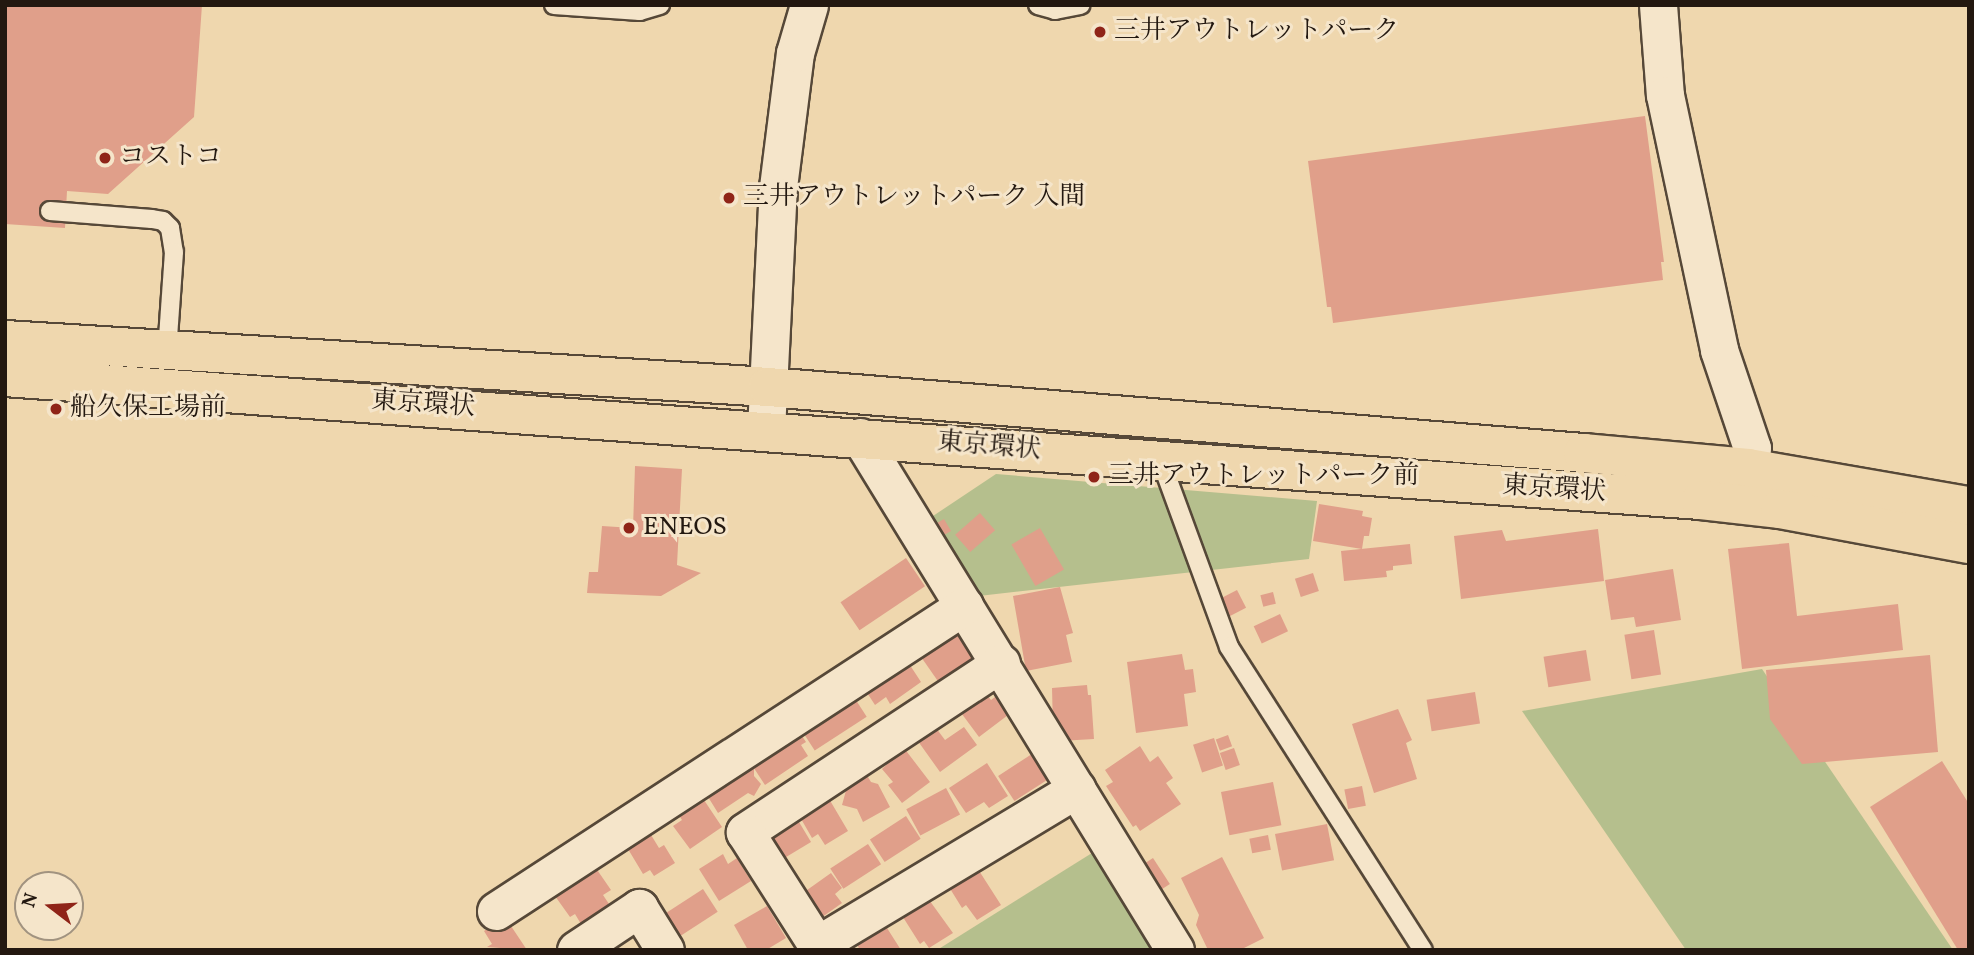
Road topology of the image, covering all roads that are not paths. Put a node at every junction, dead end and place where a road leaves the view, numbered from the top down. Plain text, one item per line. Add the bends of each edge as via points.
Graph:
1 (554, 5) edge
2 (660, 5) edge
3 (809, 5) edge
4 (1038, 5) edge
5 (1081, 5) edge
6 (1658, 5) edge
7 (50, 211) dead end
8 (5, 340) edge
9 (167, 351) junction
10 (5, 377) edge
11 (768, 387) junction
12 (766, 430) junction
13 (860, 437) junction
14 (1161, 461) junction
15 (1748, 468) junction
16 (1969, 506) edge
17 (1969, 544) edge
18 (964, 606) junction
19 (1000, 663) junction
20 (1077, 789) junction
21 (496, 911) dead end
22 (576, 950) edge
23 (665, 950) edge
24 (1175, 950) edge
25 (1423, 950) edge

1 - 2 lane via 640,11
3 - 11 street via 795,54 779,175
4 - 5 lane via 1055,10
6 - 15 street via 1665,95 1719,350 1752,448
7 - 9 lane via 152,219 170,228 174,252
8 - 9 highway, 東京環状
9 - 11 highway, 東京環状
10 - 12 highway, 東京環状
11 - 12 street
11 - 15 highway, 東京環状
12 - 13 highway, 東京環状
13 - 14 highway, 東京環状
13 - 18 street
14 - 17 highway, 東京環状 via 1701,500 1780,509
14 - 25 lane via 1229,647
15 - 16 highway, 東京環状
18 - 19 street
18 - 21 street
19 - 20 street
19 - 20 street via 745,832 817,945
20 - 24 street
22 - 23 street via 639,908

